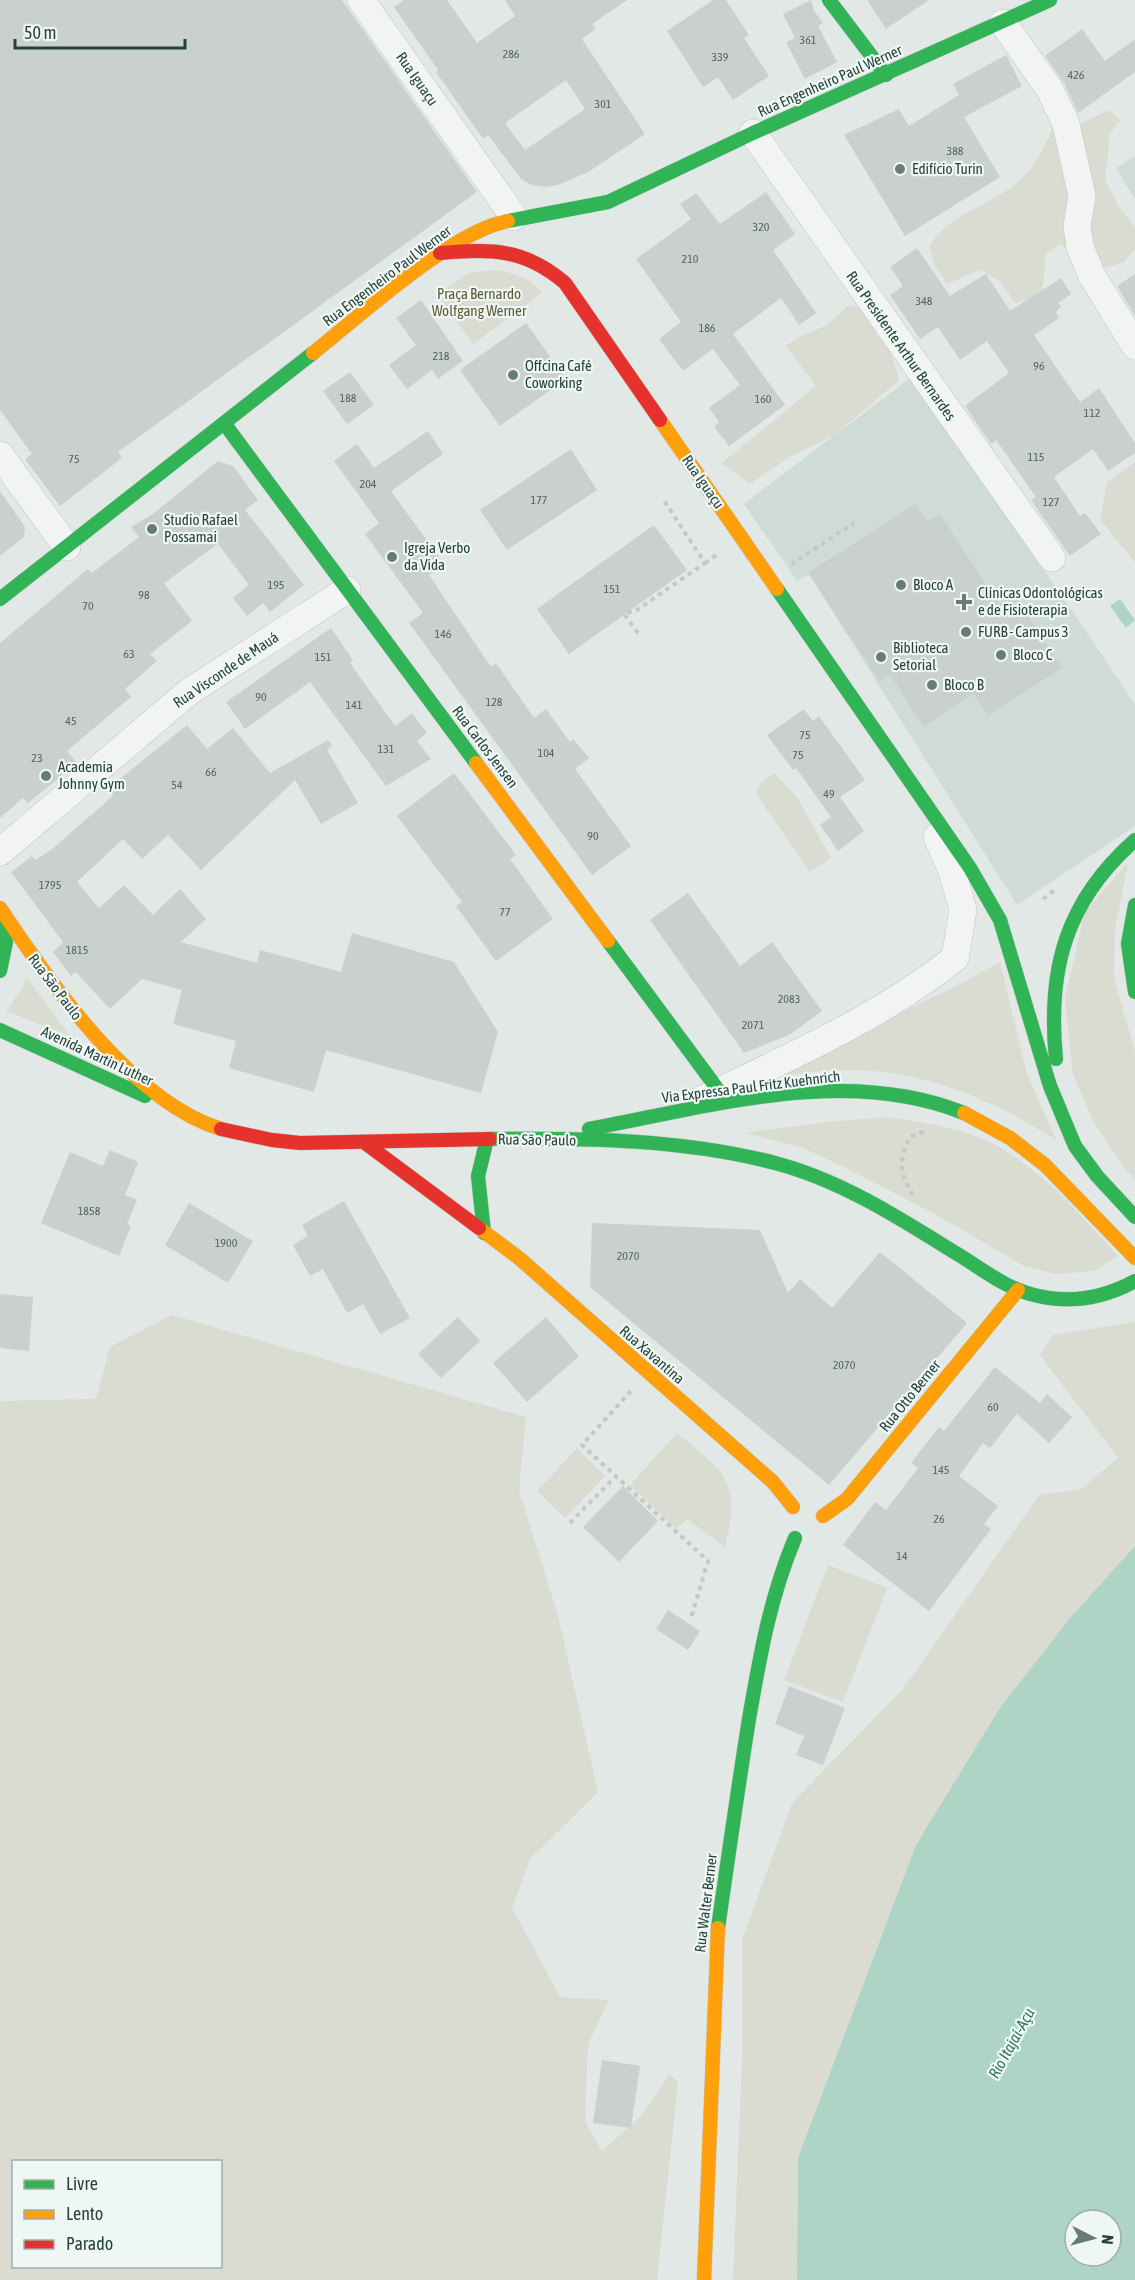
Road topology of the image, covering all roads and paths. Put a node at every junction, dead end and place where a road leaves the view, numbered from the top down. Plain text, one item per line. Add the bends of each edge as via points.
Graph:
1 (361, 0) edge
2 (829, 0) edge
3 (1050, 0) edge
4 (1003, 22) junction
5 (886, 75) junction
6 (753, 133) junction
7 (514, 218) junction
8 (440, 253) junction
9 (1135, 346) edge
10 (224, 423) junction
11 (0, 455) edge
12 (663, 499) dead end
13 (854, 523) dead end
14 (67, 547) junction
15 (1052, 558) dead end
16 (797, 570) dead end
17 (348, 590) junction
18 (0, 599) edge
19 (638, 633) dead end
20 (917, 791) junction
21 (1135, 840) edge
22 (0, 852) edge
23 (1135, 906) edge
24 (0, 910) edge
25 (0, 971) edge
26 (1135, 992) edge
27 (0, 1030) edge
28 (719, 1091) junction
29 (679, 1111) junction
30 (180, 1112) junction
31 (937, 1131) dead end
32 (530, 1138) junction
33 (487, 1139) junction
34 (365, 1143) junction
35 (1075, 1146) junction
36 (915, 1197) dead end
37 (1135, 1217) edge
38 (484, 1233) junction
39 (1135, 1258) edge
40 (1135, 1281) edge
41 (1018, 1290) junction
42 (647, 1373) junction
43 (616, 1476) junction
44 (797, 1512) junction
45 (823, 1516) junction
46 (570, 1523) dead end
47 (821, 1531) dead end
48 (795, 1538) junction
49 (810, 1540) dead end
50 (691, 1618) dead end
51 (704, 2280) edge

1 - 7 street, Rua Iguaçu
2 - 5 main road
3 - 4 main road, Rua Engenheiro Paul Werner
4 - 5 main road, Rua Engenheiro Paul Werner
4 - 9 street via 1050,90 1066,124 1082,196 1077,226 1080,247 1092,276
5 - 6 main road, Rua Engenheiro Paul Werner
6 - 7 main road, Rua Engenheiro Paul Werner via 608,202
6 - 15 street, Rua Presidente Arthur Bernardes
7 - 8 main road, Rua Engenheiro Paul Werner via 475,232
8 - 10 main road, Rua Engenheiro Paul Werner
8 - 20 main road, Rua Iguaçu via 513,252 540,262 565,283
10 - 14 main road, Rua Engenheiro Paul Werner
10 - 17 main road, Rua Carlos Jensen
11 - 14 street
12 - 19 path via 705,563 637,610 624,614
13 - 16 path via 793,563
14 - 18 main road, Rua Engenheiro Paul Werner
17 - 22 street, Rua Visconde de Mauá via 190,691
17 - 28 main road, Rua Carlos Jensen
20 - 28 street via 952,872 963,910 955,958 846,1030
20 - 35 main road via 1000,920 1050,1086
21 - 35 main road via 1112,857 1088,887 1071,919 1057,967 1053,996 1055,1053
23 - 26 main road via 1128,944
24 - 25 main road, Rua São Paulo via 7,936
24 - 30 main road, Rua São Paulo via 51,984 89,1030
27 - 30 main road, Avenida Martin Luther
28 - 29 street
29 - 32 main road, Via Expressa Paul Fritz Kuehnrich
29 - 39 main road, Via Expressa Paul Fritz Kuehnrich via 827,1090 911,1096 963,1111 1010,1138 1055,1173
30 - 34 main road, Rua São Paulo via 247,1137 294,1143
31 - 36 path via 927,1130 910,1137 901,1156 903,1179
32 - 33 main road, Rua São Paulo
32 - 41 main road, Rua São Paulo via 697,1147 783,1165 866,1202
33 - 34 main road, Rua São Paulo
33 - 38 main road via 478,1176
34 - 38 main road, Rua Xavantina
35 - 37 main road
38 - 42 main road, Rua Xavantina via 519,1258
40 - 41 main road, Rua São Paulo via 1095,1298
41 - 45 main road, Rua Otto Berner via 848,1499
42 - 43 path via 582,1445
42 - 44 main road, Rua Xavantina via 773,1482
43 - 46 path
43 - 50 path via 708,1561
44 - 45 main road
44 - 48 main road
45 - 47 main road
48 - 49 main road
48 - 51 main road, Rua Walter Berner via 765,1624 717,1936

